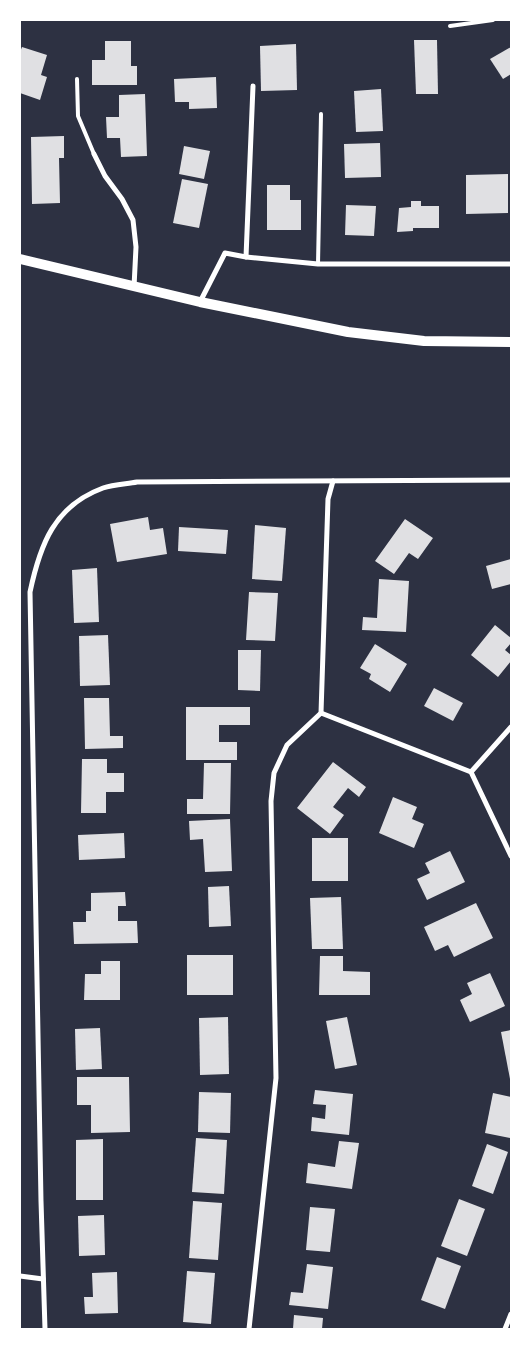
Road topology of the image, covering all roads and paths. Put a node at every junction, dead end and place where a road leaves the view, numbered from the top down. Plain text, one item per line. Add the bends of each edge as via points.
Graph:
1 (493, 20) edge
2 (450, 26) dead end
3 (77, 79) dead end
4 (253, 86) dead end
5 (321, 114) dead end
6 (94, 154) joint
7 (246, 257) junction
8 (20, 259) edge
9 (318, 264) junction
10 (511, 264) edge
11 (134, 287) junction
12 (200, 302) junction
13 (511, 342) edge
14 (511, 480) edge
15 (333, 482) junction
16 (321, 712) junction
17 (511, 727) edge
18 (471, 772) junction
19 (511, 856) edge
20 (20, 1276) edge
21 (43, 1279) junction
22 (511, 1314) edge
23 (45, 1329) edge
24 (249, 1329) edge
25 (506, 1329) edge

1 - 2 lane
3 - 6 lane via 78,116
4 - 7 street
5 - 9 lane
6 - 11 street via 133,220 136,246
7 - 9 street
7 - 12 street via 225,253
8 - 11 main road
9 - 10 street
11 - 12 main road
12 - 13 main road via 348,332 424,341
14 - 15 street
15 - 16 street via 328,499
15 - 21 street via 138,482 104,488 80,499 61,517 48,533 37,560 30,592
16 - 18 street
16 - 24 street via 288,744 274,773 271,801 276,1078
17 - 18 street
18 - 19 street
20 - 21 street
21 - 23 street
22 - 25 street

